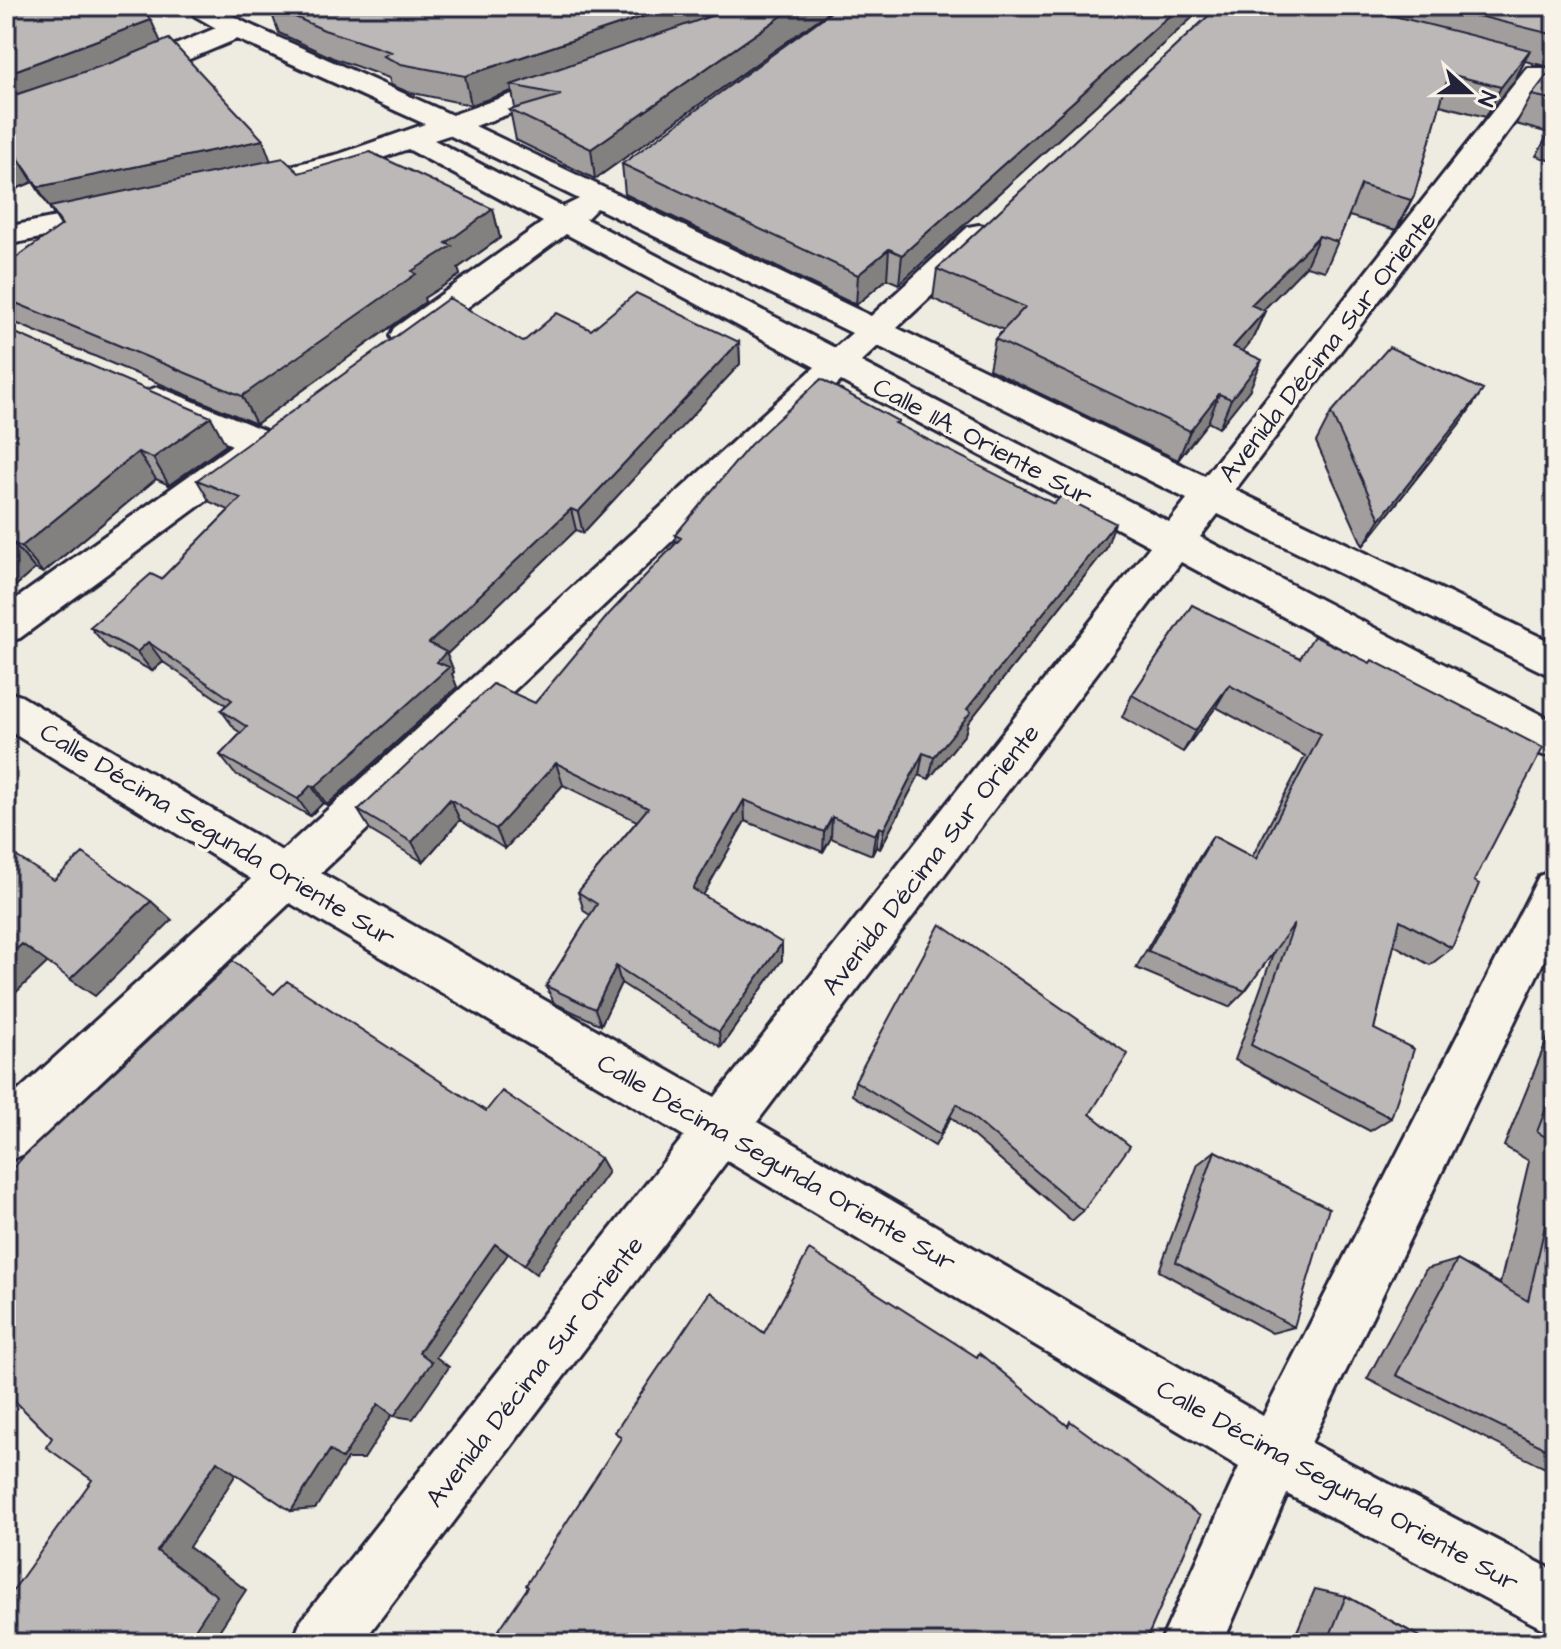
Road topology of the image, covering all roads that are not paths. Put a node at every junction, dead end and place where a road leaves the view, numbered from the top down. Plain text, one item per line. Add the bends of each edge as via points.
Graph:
1 (203, 6) edge
2 (237, 29) junction
3 (601, 73) edge
4 (1533, 74) edge
5 (101, 85) edge
6 (451, 125) junction
7 (412, 140) junction
8 (609, 188) junction
9 (218, 192) edge
10 (143, 208) edge
11 (1002, 212) edge
12 (564, 221) junction
13 (6, 236) edge
14 (874, 331) junction
15 (373, 359) edge
16 (838, 365) junction
17 (133, 388) edge
18 (1212, 495) junction
19 (1175, 542) junction
20 (6, 627) edge
21 (1555, 662) edge
22 (6, 708) edge
23 (1555, 742) edge
24 (286, 877) junction
25 (1555, 890) edge
26 (721, 1129) junction
27 (6, 1136) edge
28 (1274, 1455) junction
29 (1555, 1604) edge
30 (323, 1643) edge
31 (1191, 1643) edge

1 - 2 street, Calle 11A. Oriente Sur
2 - 5 street
2 - 6 street, Calle 11A. Oriente Sur
3 - 6 street
4 - 18 street, Avenida Décima Sur Oriente
6 - 7 street
6 - 8 street, Calle 11A. Oriente Sur
7 - 9 street
7 - 12 street, Calle 11A. Oriente Sur
8 - 12 street
8 - 14 street, Calle 11A. Oriente Sur
10 - 13 street
11 - 14 street
12 - 15 street
12 - 16 street, Calle 11A. Oriente Sur
14 - 16 street
14 - 18 street, Calle 11A. Oriente Sur
16 - 19 street, Calle 11A. Oriente Sur
16 - 24 street
17 - 20 street via 272,433
18 - 19 street, Avenida Décima Sur Oriente
18 - 21 street, Calle 11A. Oriente Sur
19 - 23 street, Calle 11A. Oriente Sur
19 - 26 street, Avenida Décima Sur Oriente
22 - 24 street, Calle Décima Segunda Oriente Sur
24 - 26 street, Calle Décima Segunda Oriente Sur
24 - 27 street
25 - 28 street
26 - 28 street, Calle Décima Segunda Oriente Sur
26 - 30 street, Avenida Décima Sur Oriente
28 - 29 street, Calle Décima Segunda Oriente Sur
28 - 31 street

